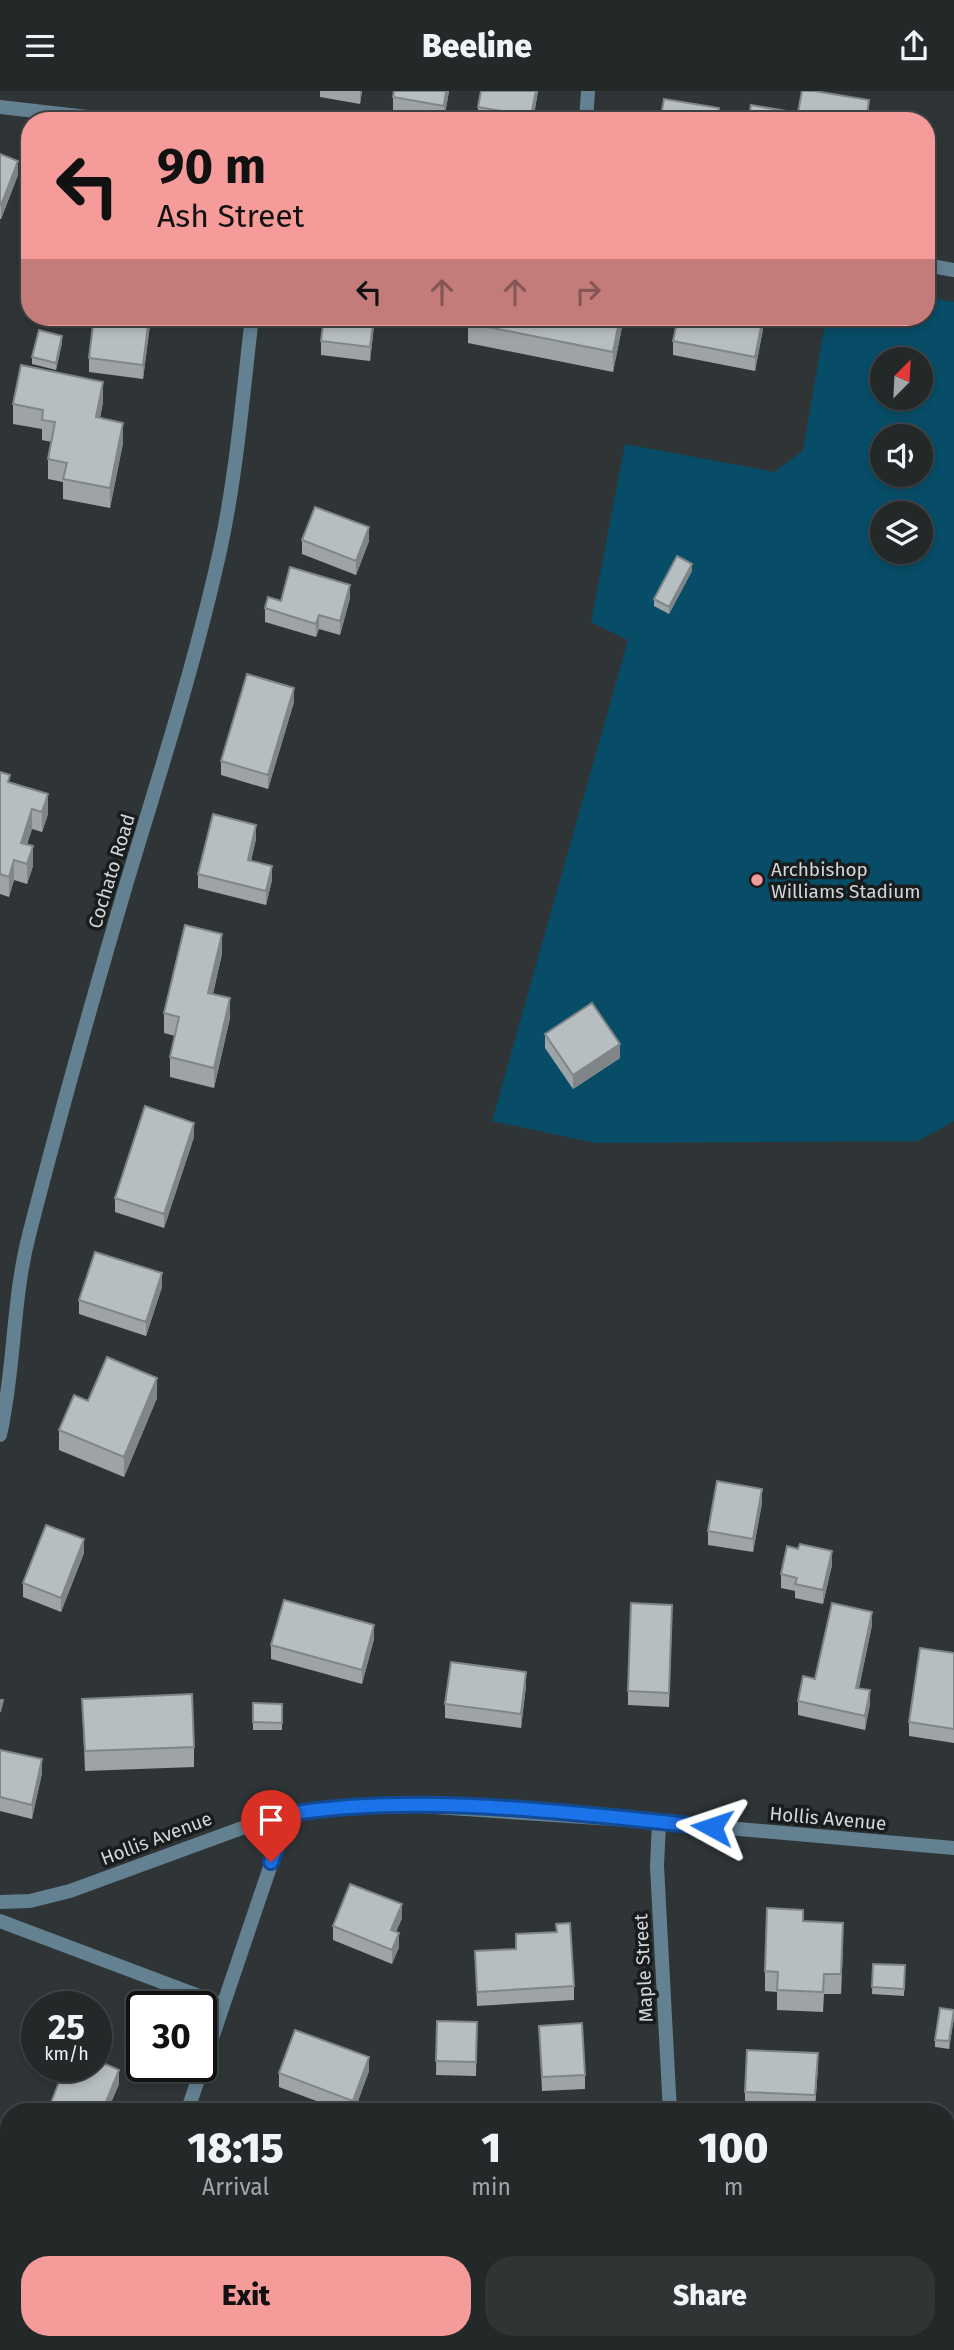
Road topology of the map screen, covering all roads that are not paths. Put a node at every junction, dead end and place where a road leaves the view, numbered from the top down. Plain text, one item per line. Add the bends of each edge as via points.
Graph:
1 (588, 91) edge
2 (0, 107) edge
3 (44, 112) edge
4 (587, 112) edge
5 (935, 267) edge
6 (954, 271) edge
7 (251, 326) edge
8 (7, 1350) edge
9 (0, 1435) edge
10 (288, 1814) junction
11 (659, 1822) junction
12 (954, 1849) edge
13 (0, 1902) edge
14 (0, 1921) edge
15 (223, 2005) junction
16 (190, 2103) edge
17 (670, 2103) edge

1 - 4 street
2 - 3 street
5 - 6 street
7 - 8 street, Cochato Road via 234,471 208,603 29,1237
8 - 9 street, Cochato Road
10 - 11 street, Hollis Avenue via 420,1804
10 - 13 street, Hollis Avenue via 70,1891 30,1901
10 - 15 street
11 - 12 street, Hollis Avenue
11 - 17 street, Maple Street via 657,1866
14 - 15 street
15 - 16 street

